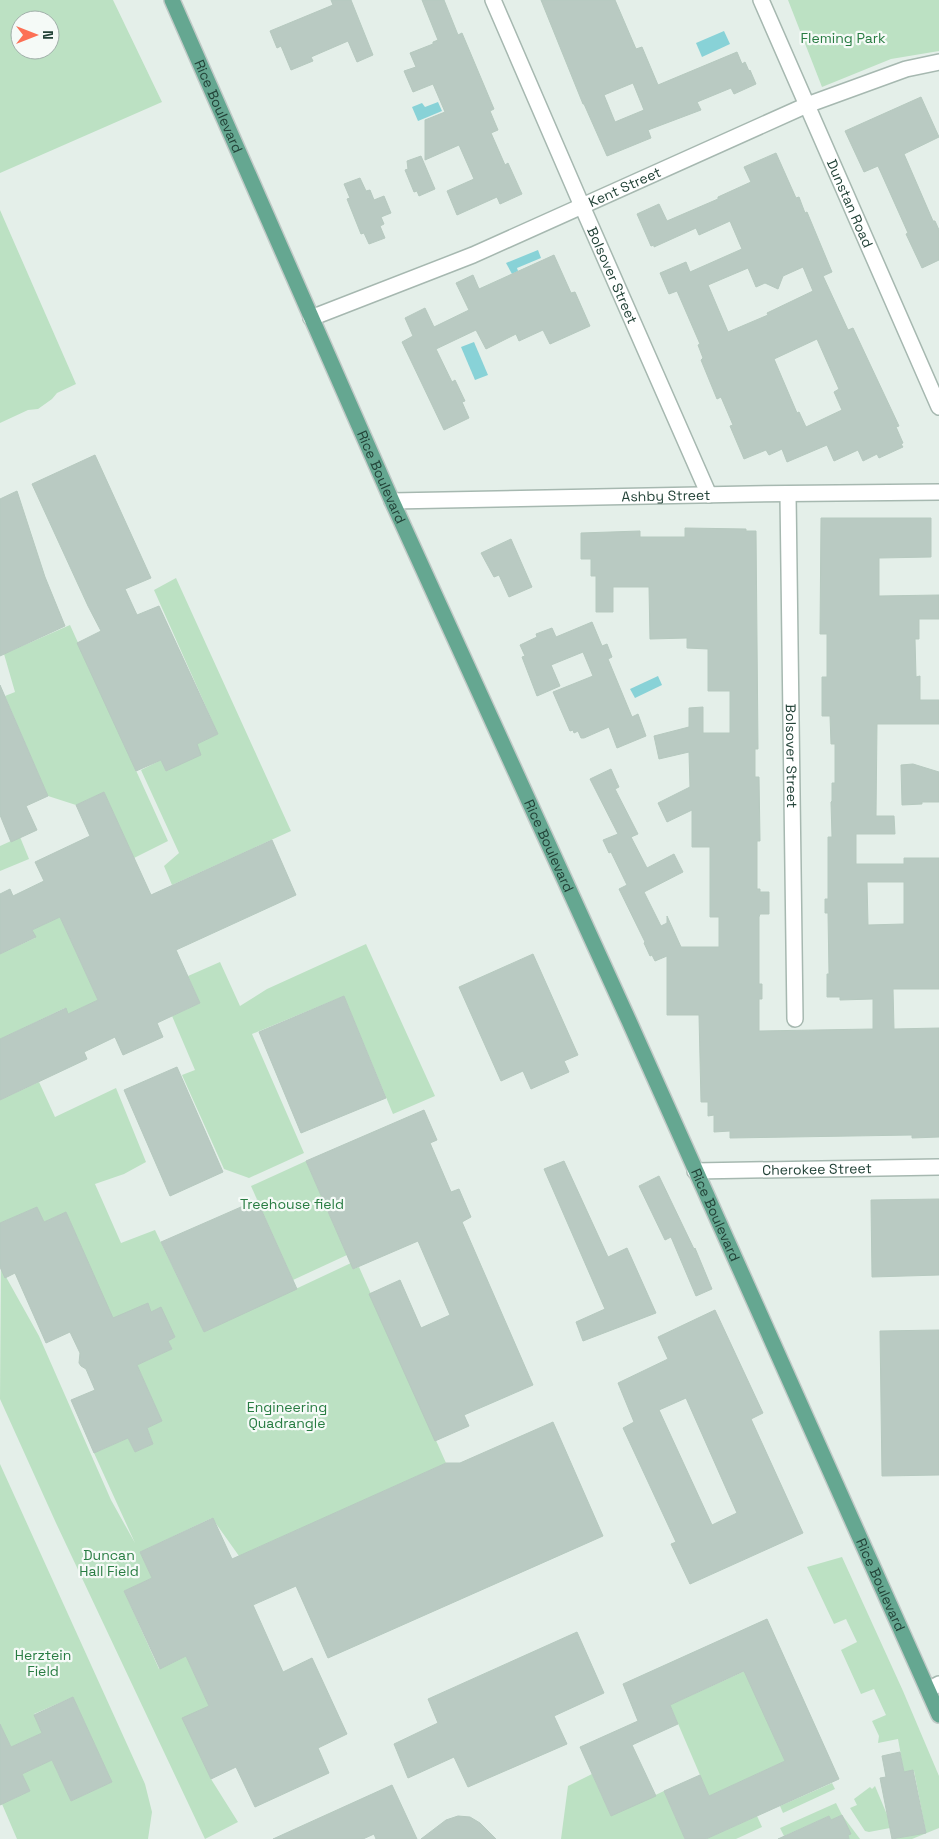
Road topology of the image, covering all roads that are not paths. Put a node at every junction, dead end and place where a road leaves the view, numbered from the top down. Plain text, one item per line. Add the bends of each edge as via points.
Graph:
1 (172, 0) edge
2 (494, 0) edge
3 (761, 0) edge
4 (939, 62) edge
5 (807, 105) junction
6 (582, 206) junction
7 (311, 318) junction
8 (939, 407) edge
9 (939, 492) edge
10 (710, 494) junction
11 (788, 494) junction
12 (392, 501) junction
13 (795, 1019) dead end
14 (939, 1167) edge
15 (695, 1171) junction
16 (934, 1687) edge
17 (939, 1715) edge

1 - 7 main road, Rice Boulevard
2 - 6 street, Bolsover Street
3 - 5 street, Dunstan Road
4 - 5 street, Kent Street via 906,69
5 - 6 street, Kent Street
5 - 8 street, Dunstan Road
6 - 7 street, Kent Street via 473,254
6 - 10 street, Bolsover Street
7 - 12 main road, Rice Boulevard
9 - 11 street, Ashby Street
10 - 11 street, Ashby Street
10 - 12 street, Ashby Street
11 - 13 street, Bolsover Street
12 - 15 main road, Rice Boulevard
14 - 15 street, Cherokee Street
15 - 16 main road, Rice Boulevard
16 - 17 main road, Rice Boulevard

